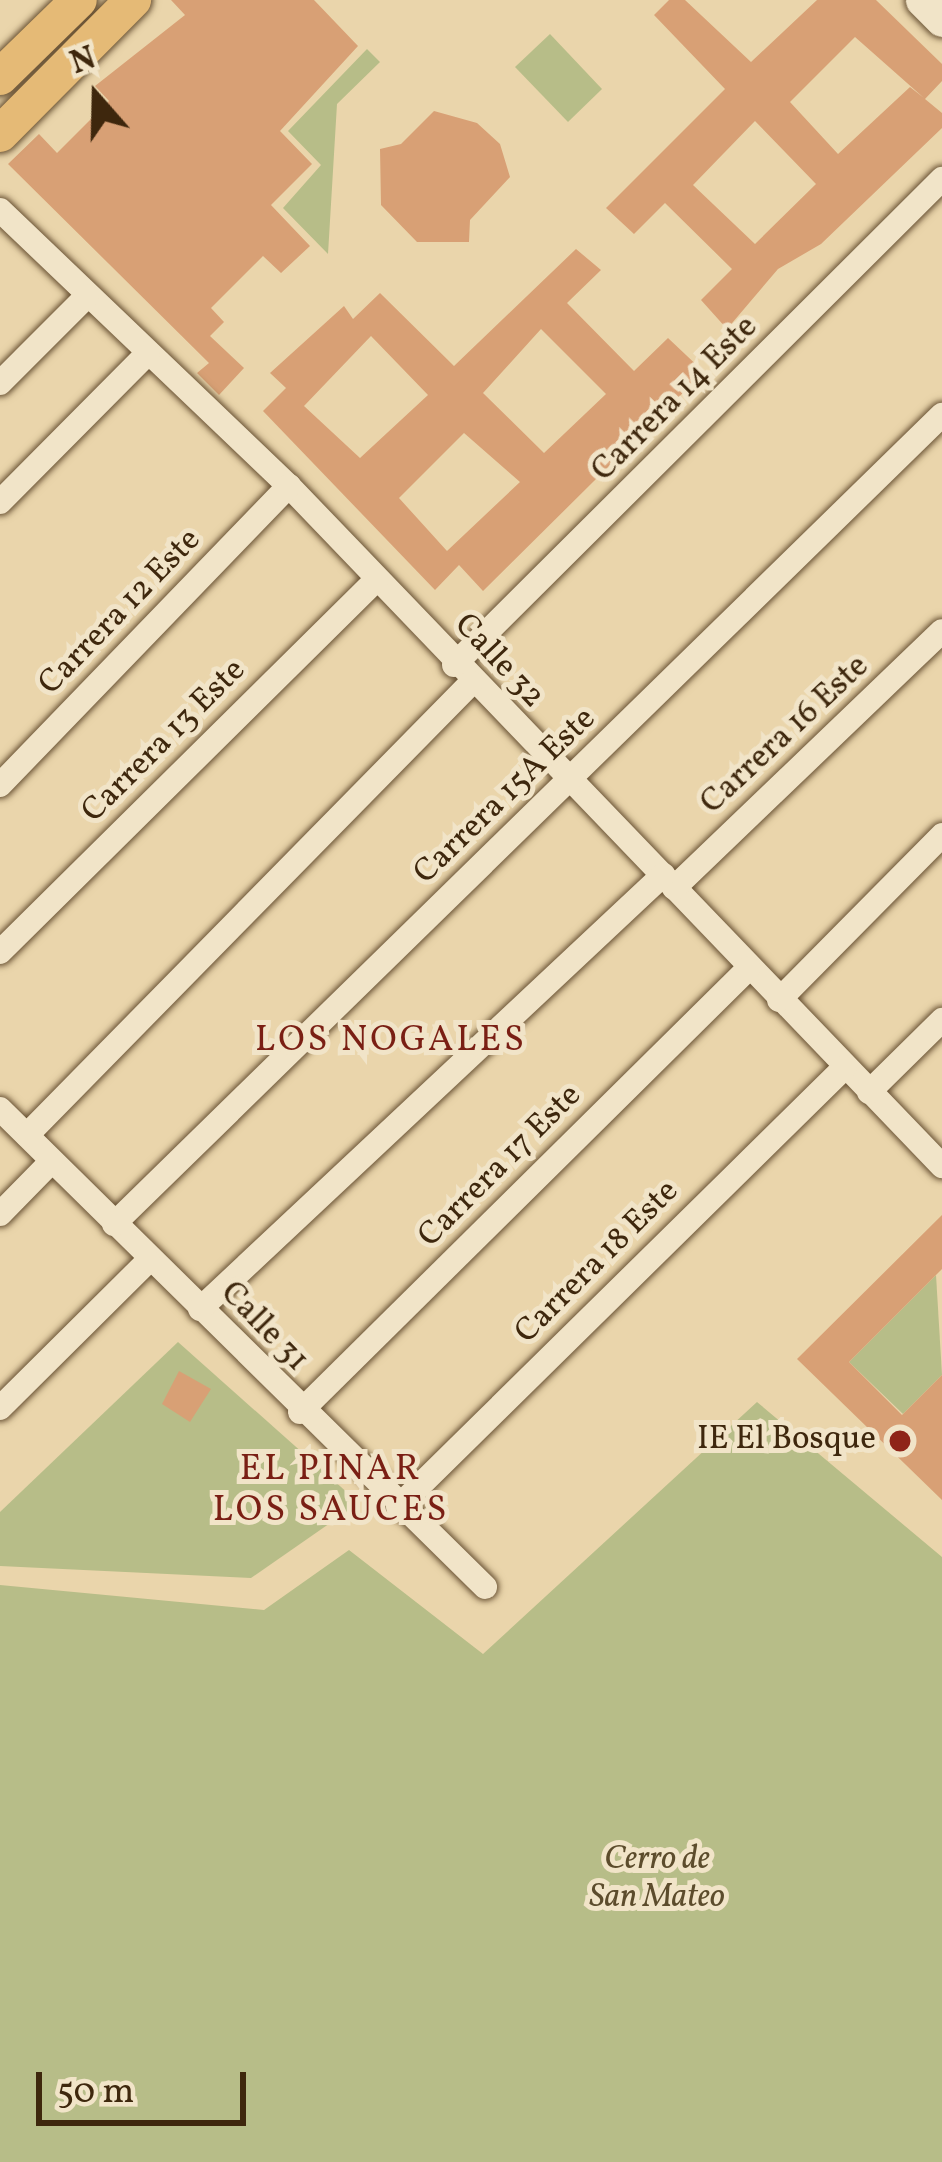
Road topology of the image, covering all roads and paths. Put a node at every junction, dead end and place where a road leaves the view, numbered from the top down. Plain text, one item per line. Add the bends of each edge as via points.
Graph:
1 (79, 0) edge
2 (133, 0) edge
3 (922, 0) edge
4 (942, 20) edge
5 (0, 77) edge
6 (0, 134) edge
7 (942, 179) edge
8 (0, 210) edge
9 (87, 296) junction
10 (148, 353) junction
11 (0, 383) edge
12 (942, 415) edge
13 (290, 486) junction
14 (0, 502) edge
15 (377, 579) junction
16 (942, 631) edge
17 (462, 674) junction
18 (568, 784) junction
19 (0, 785) edge
20 (942, 835) edge
21 (668, 881) junction
22 (0, 952) edge
23 (749, 968) junction
24 (779, 1000) junction
25 (942, 1020) edge
26 (844, 1067) junction
27 (869, 1092) junction
28 (0, 1109) edge
29 (27, 1135) junction
30 (51, 1162) junction
31 (942, 1166) edge
32 (0, 1214) edge
33 (114, 1224) junction
34 (148, 1261) junction
35 (200, 1310) junction
36 (0, 1408) edge
37 (300, 1412) junction
38 (398, 1507) junction
39 (485, 1587) dead end

1 - 5 main road
2 - 6 main road
3 - 4 street
7 - 17 street, Carrera 14 Este
8 - 9 street, Calle 32
9 - 10 street, Calle 32
9 - 11 street
10 - 13 street, Calle 32
10 - 14 street
12 - 18 street, Carrera 15A Este
13 - 15 street, Calle 32
13 - 19 street, Carrera 12 Este
15 - 17 street, Calle 32
15 - 22 street, Carrera 13 Este
16 - 21 street, Carrera 16 Este
17 - 18 street, Calle 32
17 - 29 street, Carrera 14 Este
18 - 21 street, Calle 32
18 - 33 street, Carrera 15A Este
20 - 24 street
21 - 23 street, Calle 32
21 - 35 street, Carrera 16 Este
23 - 24 street, Calle 32
23 - 37 street, Carrera 17 Este
24 - 26 street, Calle 32
25 - 27 street
26 - 27 street, Calle 32
26 - 38 street, Carrera 18 Este
27 - 31 street, Calle 32
28 - 29 street, Calle 31
29 - 30 street, Calle 31
30 - 32 street
30 - 33 street, Calle 31
33 - 34 street, Calle 31
34 - 35 street, Calle 31
34 - 36 street
35 - 37 street, Calle 31
37 - 38 street, Calle 31
38 - 39 street, Calle 31

